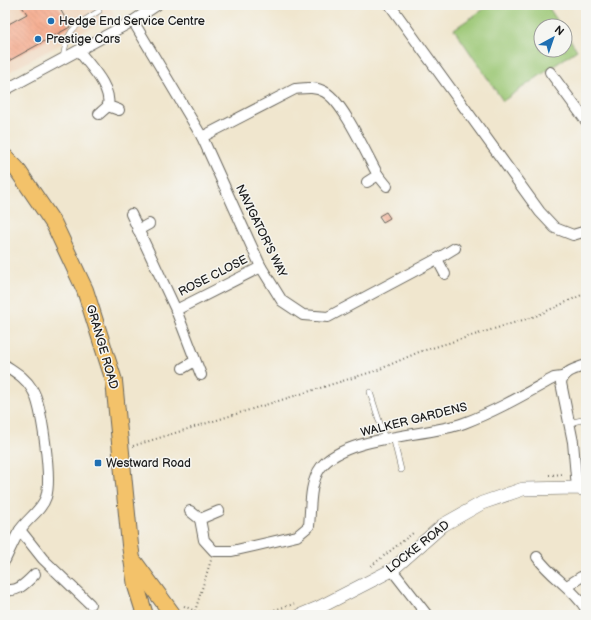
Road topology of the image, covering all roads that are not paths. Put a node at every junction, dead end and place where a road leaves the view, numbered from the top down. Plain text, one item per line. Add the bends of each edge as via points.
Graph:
1 (157, 5) edge
2 (390, 5) edge
3 (99, 12) dead end
4 (133, 21) junction
5 (79, 51) junction
6 (63, 59) junction
7 (550, 72) dead end
8 (6, 90) edge
9 (108, 106) junction
10 (119, 110) dead end
11 (100, 114) dead end
12 (586, 121) edge
13 (202, 137) junction
14 (5, 157) edge
15 (378, 176) junction
16 (367, 182) dead end
17 (386, 186) dead end
18 (131, 214) dead end
19 (149, 224) dead end
20 (138, 230) junction
21 (586, 231) edge
22 (455, 248) dead end
23 (437, 260) junction
24 (261, 267) junction
25 (445, 274) dead end
26 (176, 310) junction
27 (195, 361) junction
28 (5, 365) edge
29 (586, 365) edge
30 (183, 368) dead end
31 (201, 375) dead end
32 (562, 377) junction
33 (370, 392) dead end
34 (586, 419) edge
35 (569, 423) junction
36 (389, 438) junction
37 (401, 470) dead end
38 (582, 489) edge
39 (219, 510) dead end
40 (190, 511) dead end
41 (200, 519) junction
42 (20, 530) junction
43 (537, 557) dead end
44 (5, 560) edge
45 (133, 560) junction
46 (392, 570) junction
47 (35, 574) dead end
48 (583, 575) edge
49 (567, 586) junction
50 (5, 589) edge
51 (90, 604) dead end
52 (586, 609) edge
53 (145, 615) edge
54 (173, 615) edge
55 (301, 615) edge
56 (427, 615) edge

1 - 4 street
2 - 21 street via 540,212 555,228 573,235
3 - 6 lane via 71,30
4 - 5 street
4 - 13 street, NAVIGATOR'S WAY
5 - 6 street
5 - 9 street via 102,83 109,100
6 - 8 street
7 - 12 street
9 - 10 street
9 - 11 street
13 - 15 street via 295,89 311,87 324,92 337,102
13 - 24 street, NAVIGATOR'S WAY
14 - 45 main road, GRANGE ROAD via 16,168 54,224 85,290 114,381
15 - 16 street
15 - 17 street
18 - 20 street, ROSE CLOSE
19 - 20 street
20 - 26 street, ROSE CLOSE
22 - 23 street, NAVIGATOR'S WAY
23 - 24 street, NAVIGATOR'S WAY via 328,317 303,315 282,301
23 - 25 street
24 - 26 street, ROSE CLOSE
26 - 27 street, ROSE CLOSE
27 - 30 street
27 - 31 street, ROSE CLOSE
28 - 42 street via 25,378 33,390 46,454 46,498
29 - 32 street, WALKER GARDENS via 567,372
32 - 35 street
32 - 36 street, WALKER GARDENS via 554,378 502,406 463,423
33 - 36 lane
34 - 35 lane
35 - 38 street
36 - 37 lane
36 - 41 street, WALKER GARDENS via 339,453 321,467 313,483 309,526 297,536 232,551 214,551 204,540
38 - 46 street, LOCKE ROAD via 523,489 482,503 443,525
39 - 41 street
40 - 41 street
42 - 44 street
42 - 51 street via 43,559
43 - 49 street via 546,570
45 - 53 main road, GRANGE ROAD via 136,586
45 - 54 main road, GRANGE ROAD
46 - 55 street, LOCKE ROAD
46 - 56 street
47 - 50 street via 22,587
48 - 49 street
49 - 52 street

